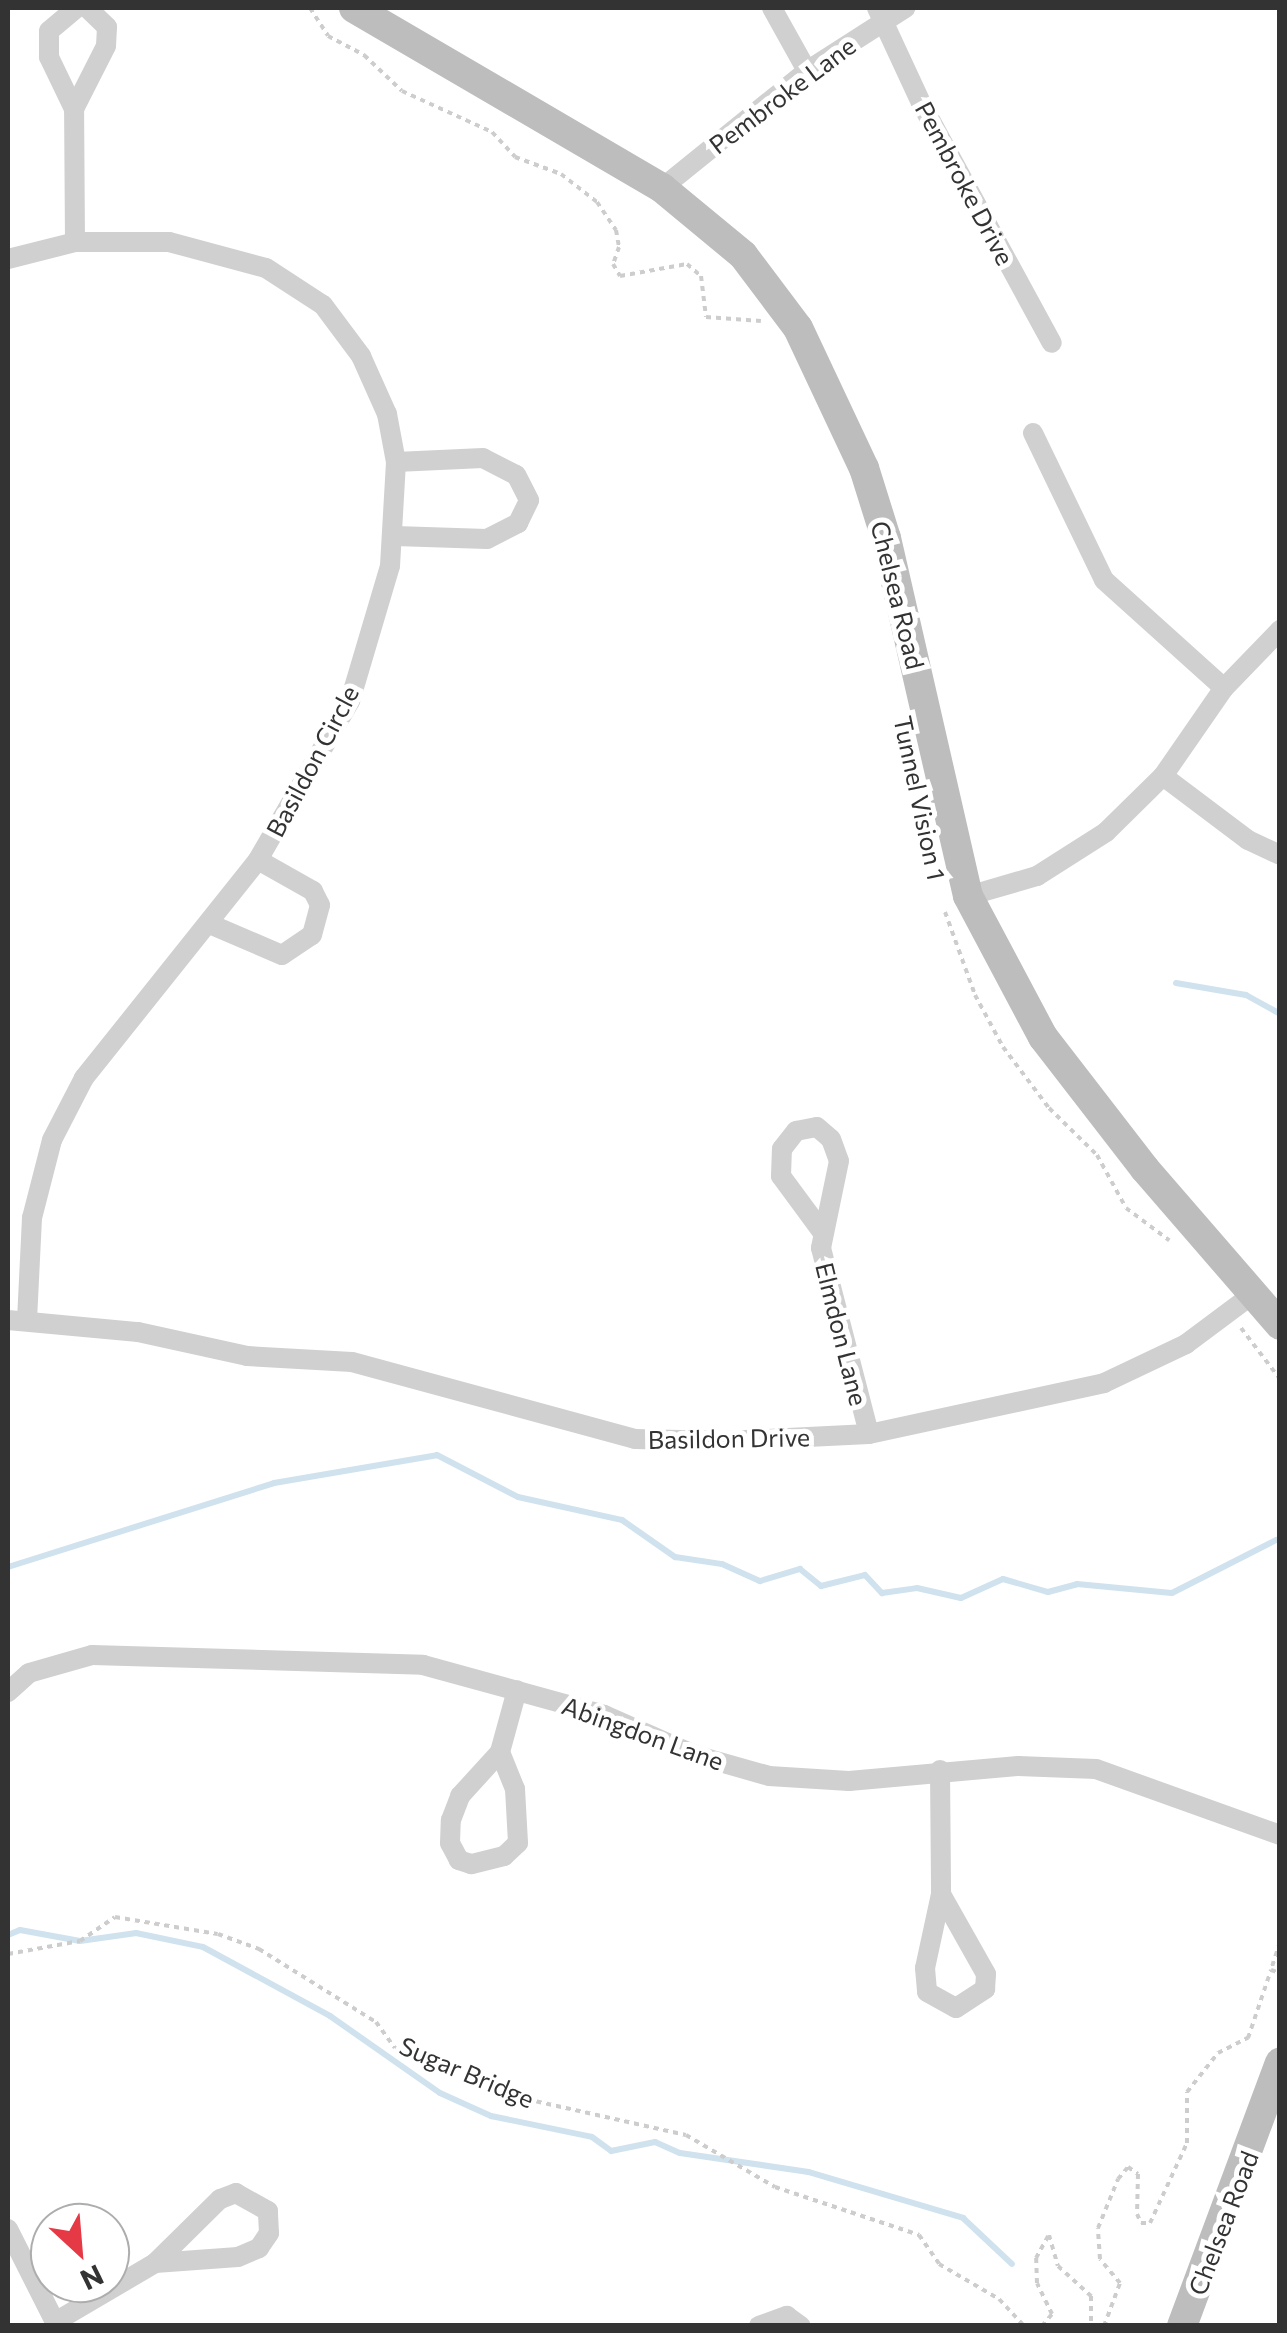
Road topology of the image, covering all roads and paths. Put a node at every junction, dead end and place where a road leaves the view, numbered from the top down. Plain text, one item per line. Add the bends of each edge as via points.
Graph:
1 (76, 8) edge
2 (87, 8) edge
3 (310, 8) edge
4 (354, 8) edge
5 (772, 8) edge
6 (906, 8) edge
7 (880, 14) edge
8 (807, 71) junction
9 (74, 109) junction
10 (662, 188) junction
11 (75, 242) junction
12 (8, 260) edge
13 (778, 332) dead end
14 (1052, 342) dead end
15 (1033, 433) dead end
16 (396, 462) junction
17 (395, 536) junction
18 (1280, 630) edge
19 (1224, 688) junction
20 (1163, 776) junction
21 (921, 804) dead end
22 (928, 842) dead end
23 (1280, 855) edge
24 (258, 860) junction
25 (955, 896) junction
26 (212, 924) junction
27 (823, 1233) junction
28 (1175, 1244) dead end
29 (1252, 1294) junction
30 (17, 1320) edge
31 (1280, 1324) edge
32 (1240, 1326) dead end
33 (1280, 1379) edge
34 (869, 1434) junction
35 (517, 1690) junction
36 (8, 1692) edge
37 (500, 1752) junction
38 (940, 1770) junction
39 (1280, 1835) edge
40 (941, 1894) junction
41 (1280, 1942) edge
42 (8, 1954) edge
43 (1272, 1970) junction
44 (1280, 1973) edge
45 (1280, 2063) edge
46 (8, 2231) edge
47 (155, 2263) junction
48 (56, 2324) edge
49 (758, 2326) edge
50 (801, 2326) edge
51 (1024, 2326) edge
52 (1042, 2326) edge
53 (1091, 2326) edge
54 (1104, 2326) edge
55 (1182, 2326) edge

1 - 9 street via 49,31 49,57
2 - 9 street via 107,27 106,46
3 - 13 path via 328,36 364,55 402,91 492,132 515,158 561,174 597,202 616,230 620,247 613,264 620,276 687,264 701,276 706,317 761,322
4 - 10 street, Chelsea Road
5 - 8 street
6 - 7 street, Pembroke Lane
7 - 8 street, Pembroke Lane
7 - 14 street, Pembroke Drive via 920,103
8 - 10 street, Pembroke Lane
9 - 11 street
10 - 25 street, Chelsea Road via 743,255 798,328 864,468 899,587
11 - 12 street, Basildon Circle
11 - 16 street, Basildon Circle via 202,248 266,268 296,286 322,305 361,356 387,414
15 - 19 street via 1104,580
16 - 17 street, Basildon Circle
16 - 17 street via 482,458 516,475 529,500 518,523 487,539
17 - 24 street, Basildon Circle via 350,701
18 - 19 street
19 - 20 street
20 - 23 street via 1248,840
20 - 25 street via 1106,832 1037,876
21 - 22 path, Tunnel Vision 1
24 - 26 street, Basildon Circle
24 - 26 street via 314,891 320,904 312,935 282,955
25 - 28 path, Tunnel Vision 1 via 975,995 1003,1047 1048,1108 1096,1155 1126,1208
25 - 29 street, Chelsea Road via 1043,1037
26 - 30 street, Basildon Circle via 84,1078 52,1140
27 - 27 street, Elmdon Lane via 839,1161 817,1126 796,1131 782,1149 781,1176
27 - 34 street, Elmdon Lane via 844,1359
29 - 31 street, Chelsea Road
29 - 34 street, Basildon Drive via 1186,1344 1104,1383
30 - 34 street, Basildon Drive via 138,1332 248,1356 352,1362 635,1440
32 - 33 path
35 - 36 street, Abingdon Lane via 423,1666 190,1654 64,1660 29,1673
35 - 37 street
35 - 38 street, Abingdon Lane via 768,1776 849,1781
37 - 37 street via 460,1796 451,1820 450,1843 459,1860 471,1864 504,1856 518,1843 515,1789
38 - 39 street, Abingdon Lane via 1096,1769
38 - 40 street
40 - 40 street via 925,1945 927,1992 956,2008 986,1989 986,1974
41 - 43 path
42 - 51 path, Sugar Bridge via 80,1941 115,1917 218,1934 259,1948 376,2022 395,2048 442,2060 517,2097 686,2135 775,2187 919,2235 939,2264 999,2299
43 - 44 path
43 - 54 path via 1248,2038 1218,2053 1187,2092 1187,2143 1150,2223 1137,2214 1138,2174 1128,2167 1118,2179 1098,2228 1100,2258 1120,2283
45 - 55 street, Chelsea Road
46 - 48 street
47 - 47 street via 238,2258 259,2248 269,2233 268,2211 236,2193 220,2199
47 - 48 street
49 - 50 street via 787,2316
52 - 53 path via 1052,2314 1035,2275 1036,2258 1050,2235 1058,2266 1091,2296

